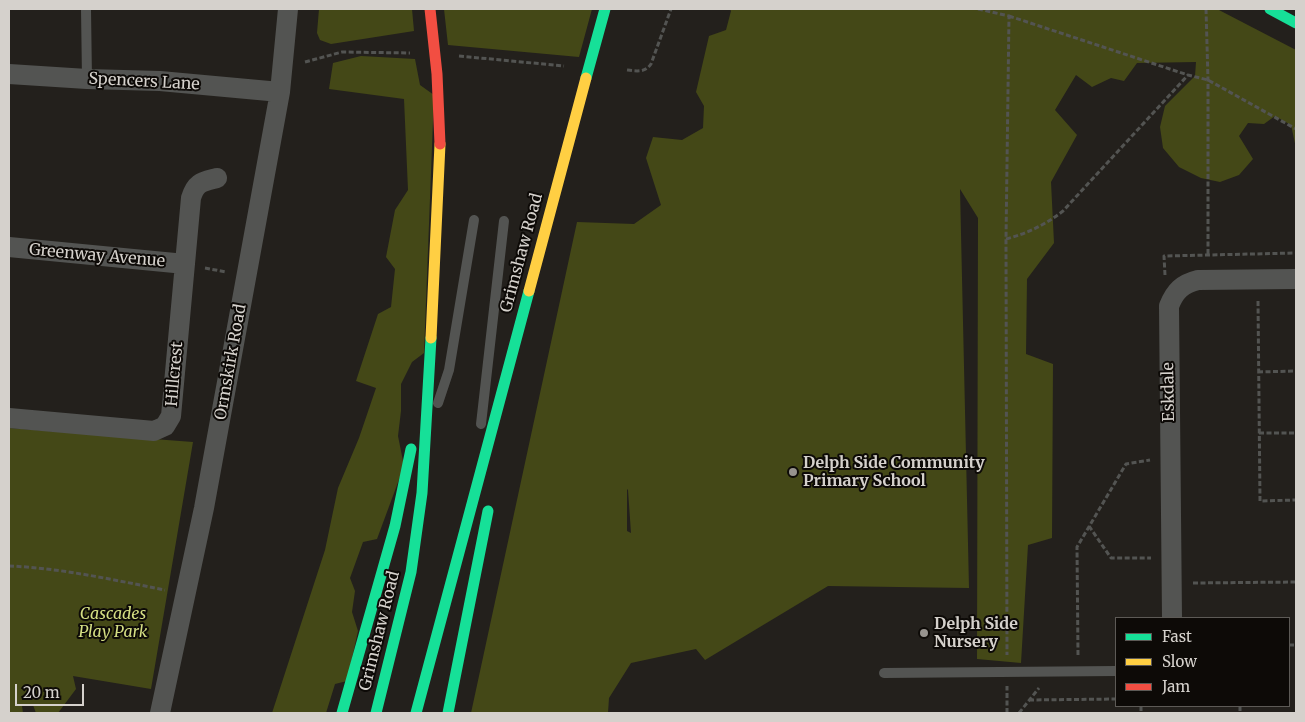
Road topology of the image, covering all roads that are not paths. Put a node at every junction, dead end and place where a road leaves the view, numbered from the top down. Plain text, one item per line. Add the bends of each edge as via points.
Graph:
1 (86, 9) edge
2 (288, 9) edge
3 (430, 9) edge
4 (604, 9) edge
5 (1270, 9) edge
6 (1296, 23) edge
7 (9, 74) edge
8 (87, 79) junction
9 (280, 92) junction
10 (217, 178) dead end
11 (474, 220) dead end
12 (504, 221) dead end
13 (544, 235) junction
14 (9, 247) edge
15 (184, 264) junction
16 (1296, 279) edge
17 (430, 356) junction
18 (9, 418) edge
19 (506, 420) dead end
20 (426, 437) junction
21 (491, 498) dead end
22 (472, 506) junction
23 (1172, 617) edge
24 (1115, 671) edge
25 (884, 674) dead end
26 (160, 713) edge
27 (342, 713) edge
28 (376, 713) edge
29 (416, 713) edge
30 (448, 713) edge

1 - 8 lane
2 - 9 street, Ormskirk Road
3 - 17 main road, Grimshaw Road via 440,153
4 - 13 main road, Grimshaw Road
5 - 6 main road
7 - 8 street, Spencers Lane
8 - 9 street, Spencers Lane
9 - 26 street, Ormskirk Road via 204,508
10 - 15 street, Hillcrest via 199,183 194,190
11 - 20 lane, Grimshaw Road via 449,370
12 - 22 lane, Grimshaw Road
13 - 19 main road
13 - 22 main road, Grimshaw Road
14 - 15 street, Greenway Avenue
15 - 18 street, Hillcrest via 171,416 165,426 154,431
16 - 23 street, Eskdale via 1198,280 1178,289 1169,306
17 - 20 main road, Grimshaw Road
17 - 27 main road via 395,526
20 - 28 main road, Grimshaw Road via 411,572
21 - 30 main road
22 - 29 main road, Grimshaw Road
24 - 25 lane

